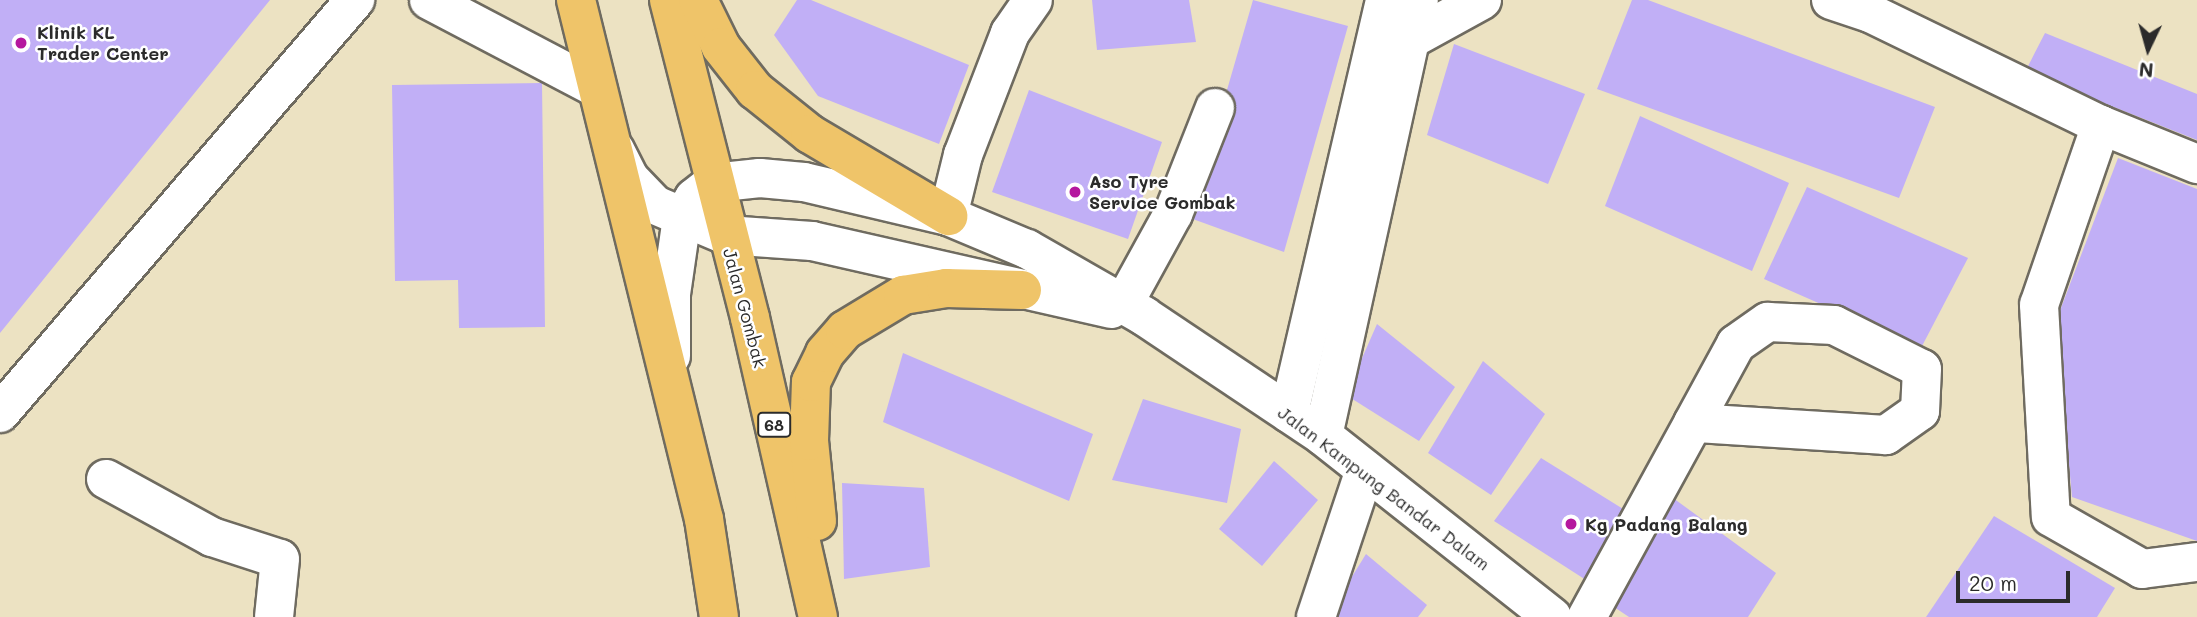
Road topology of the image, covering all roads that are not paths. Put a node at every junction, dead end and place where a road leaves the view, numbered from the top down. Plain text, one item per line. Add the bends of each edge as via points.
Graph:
1 (355, 0) edge
2 (429, 0) edge
3 (576, 0) edge
4 (669, 0) edge
5 (698, 0) edge
6 (1033, 0) edge
7 (1419, 0) edge
8 (1482, 0) edge
9 (1831, 0) edge
10 (1391, 25) edge
11 (595, 87) junction
12 (1214, 108) dead end
13 (2101, 125) junction
14 (605, 130) junction
15 (2197, 164) edge
16 (713, 183) junction
17 (948, 216) junction
18 (682, 218) junction
19 (726, 235) junction
20 (1022, 290) junction
21 (1133, 310) junction
22 (671, 386) junction
23 (0, 413) edge
24 (1289, 414) junction
25 (1693, 423) junction
26 (1323, 436) junction
27 (1365, 470) junction
28 (106, 479) dead end
29 (2197, 562) edge
30 (274, 617) edge
31 (719, 617) edge
32 (818, 617) edge
33 (1315, 617) edge
34 (1552, 617) edge
35 (1587, 617) edge

1 - 23 street
2 - 11 street
3 - 11 main road
4 - 16 main road, Jalan Gombak / 68
5 - 17 main road via 721,47 755,90 810,134
6 - 17 street via 1010,33 963,155
7 - 10 street
8 - 10 street
9 - 13 street via 1870,13
10 - 24 street
10 - 26 street
11 - 14 main road
12 - 21 street
13 - 15 street
13 - 29 street via 2039,305 2051,517 2142,569
14 - 18 street, Jalan Kampung Bandar Dalam via 629,178 655,205
14 - 22 main road
16 - 17 street, Jalan Kampung Bandar Dalam via 760,178 804,182
16 - 18 street via 694,198
16 - 19 main road, Jalan Gombak / 68
17 - 21 street, Jalan Kampung Bandar Dalam via 1027,248
18 - 19 street, Jalan Kampung Bandar Dalam
18 - 22 street via 671,294
19 - 20 street, Jalan Kampung Bandar Dalam via 812,241
19 - 32 main road, Jalan Gombak / 68 via 750,317
20 - 21 street, Jalan Kampung Bandar Dalam
20 - 32 main road via 946,288 903,295 845,330 825,353 811,382 809,441 818,532
21 - 24 street, Jalan Kampung Bandar Dalam
22 - 31 main road via 704,519
24 - 26 street, Jalan Kampung Bandar Dalam
25 - 25 street via 1886,435 1920,411 1922,369 1834,325 1768,322 1736,344
25 - 35 street
26 - 27 street, Jalan Kampung Bandar Dalam
27 - 33 street
27 - 34 street, Jalan Kampung Bandar Dalam
28 - 30 street via 212,537 280,559

